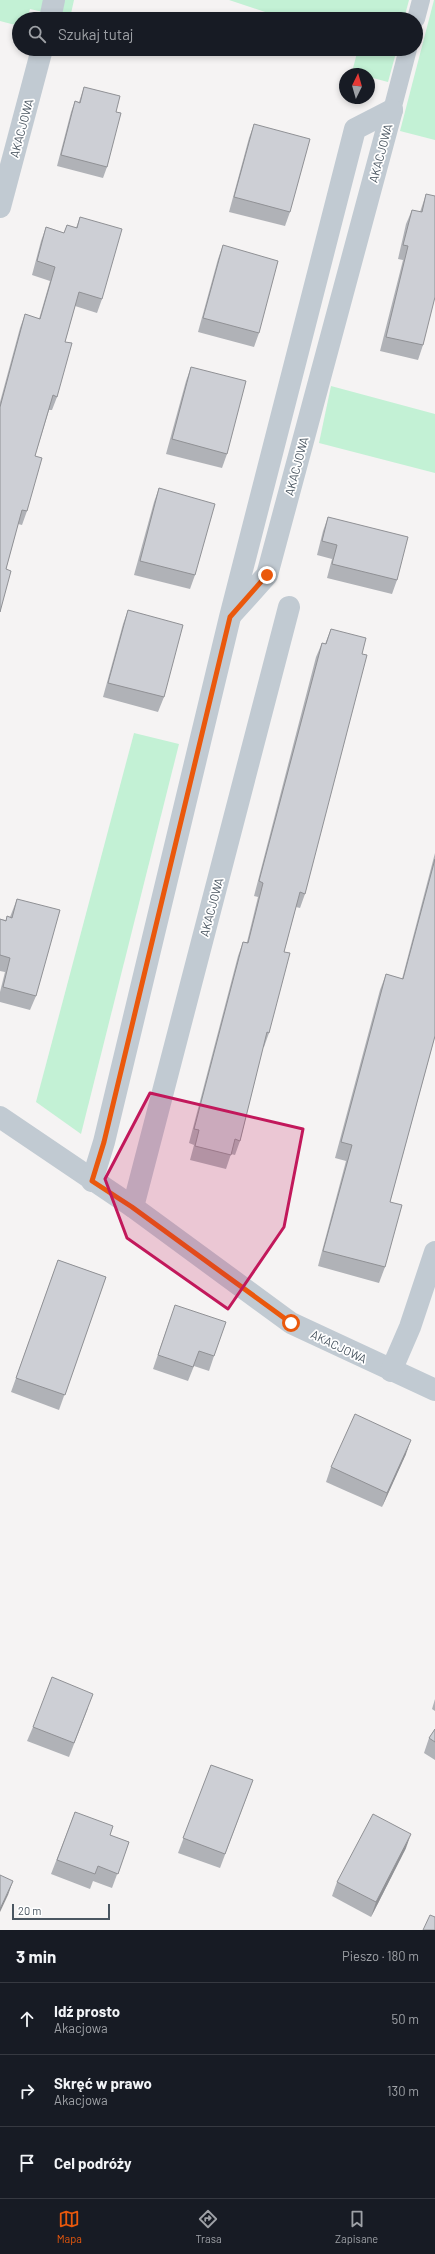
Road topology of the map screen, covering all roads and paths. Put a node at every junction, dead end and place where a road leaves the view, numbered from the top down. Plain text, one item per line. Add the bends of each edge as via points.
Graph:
1 (54, 0) edge
2 (421, 0) edge
3 (51, 12) edge
4 (418, 12) edge
5 (40, 56) edge
6 (406, 56) edge
7 (392, 110) junction
8 (0, 207) edge
9 (289, 607) dead end
10 (230, 617) junction
11 (0, 1117) edge
12 (92, 1181) junction
13 (132, 1207) junction
14 (435, 1252) edge
15 (391, 1371) junction
16 (435, 1390) edge

1 - 3 street
2 - 4 lane
5 - 8 street, AKACJOWA
6 - 7 lane
7 - 10 street, AKACJOWA via 267,575
7 - 10 street, AKACJOWA via 356,129
9 - 13 street, AKACJOWA
10 - 12 street, AKACJOWA via 106,1134
11 - 12 street, AKACJOWA
12 - 13 street, AKACJOWA
13 - 15 street, AKACJOWA via 291,1323
14 - 15 street via 410,1327
15 - 16 street, AKACJOWA

